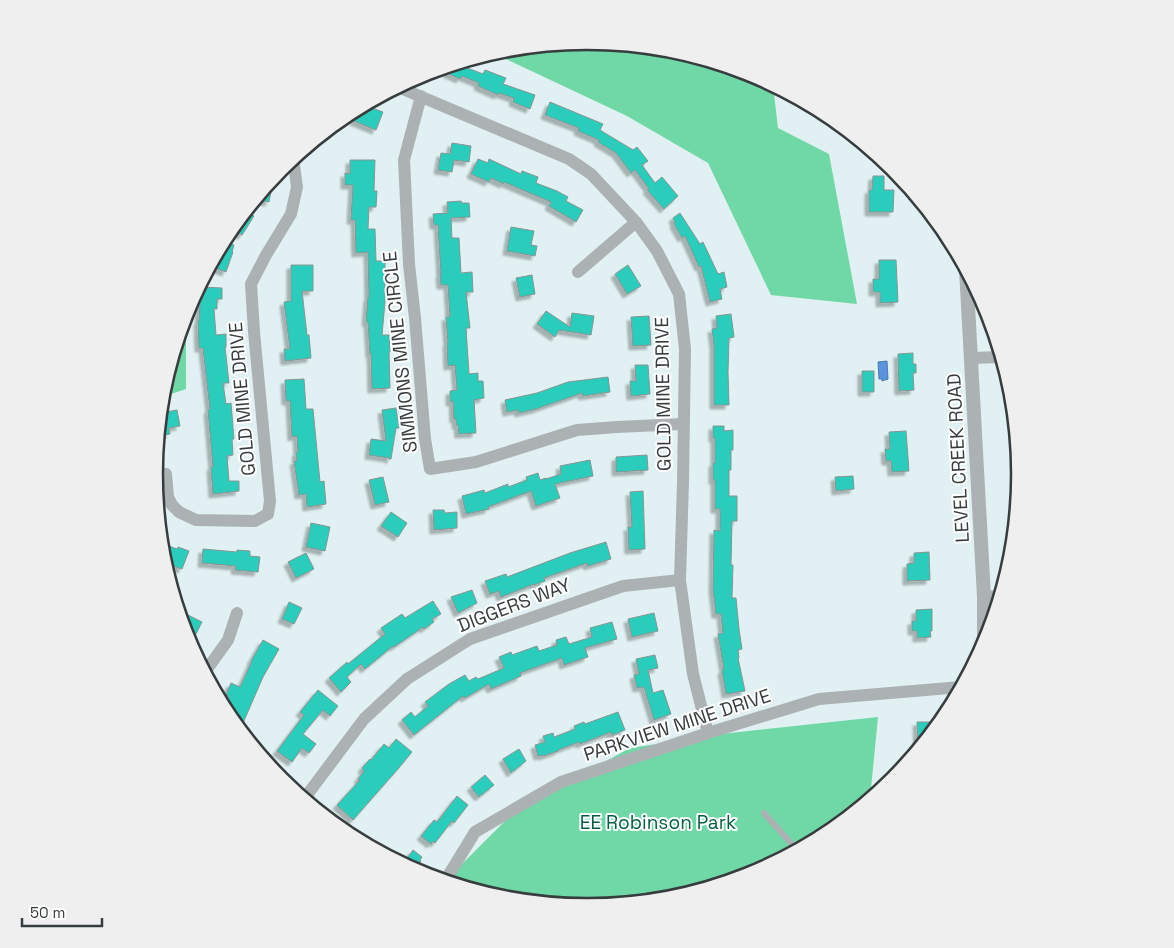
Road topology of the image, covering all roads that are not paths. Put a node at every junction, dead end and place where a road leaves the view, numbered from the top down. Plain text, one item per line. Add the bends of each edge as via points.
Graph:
1 (407, 90) edge
2 (421, 96) junction
3 (294, 167) edge
4 (636, 222) junction
5 (578, 272) dead end
6 (967, 286) edge
7 (995, 357) edge
8 (971, 358) junction
9 (683, 424) junction
10 (166, 474) dead end
11 (680, 580) junction
12 (993, 596) edge
13 (984, 597) junction
14 (237, 613) dead end
15 (984, 622) edge
16 (209, 665) edge
17 (952, 689) edge
18 (708, 733) junction
19 (308, 794) edge
20 (764, 813) dead end
21 (792, 845) edge
22 (449, 874) edge

1 - 2 street, GOLD MINE DRIVE
2 - 4 street, GOLD MINE DRIVE via 570,159 591,174
2 - 9 street, SIMMONS MINE CIRCLE via 404,160 408,264 430,470 476,462 577,430
3 - 10 street, GOLD MINE DRIVE via 297,187 291,214 251,284 270,501 268,514 255,521 196,520 172,505
4 - 5 street
4 - 9 street, GOLD MINE DRIVE via 657,251 679,294 685,349
6 - 8 street, LEVEL CREEK ROAD
7 - 8 street
8 - 13 street, LEVEL CREEK ROAD
9 - 11 street, GOLD MINE DRIVE
11 - 18 street, GOLD MINE DRIVE via 693,674
11 - 19 street, DIGGERS WAY via 623,586 470,639 407,679 364,719
12 - 13 street
13 - 15 street, LEVEL CREEK ROAD
14 - 16 street via 228,640
17 - 18 street, PARKVIEW MINE DRIVE via 819,699
18 - 22 street, PARKVIEW MINE DRIVE via 561,782 474,832
20 - 21 lane

